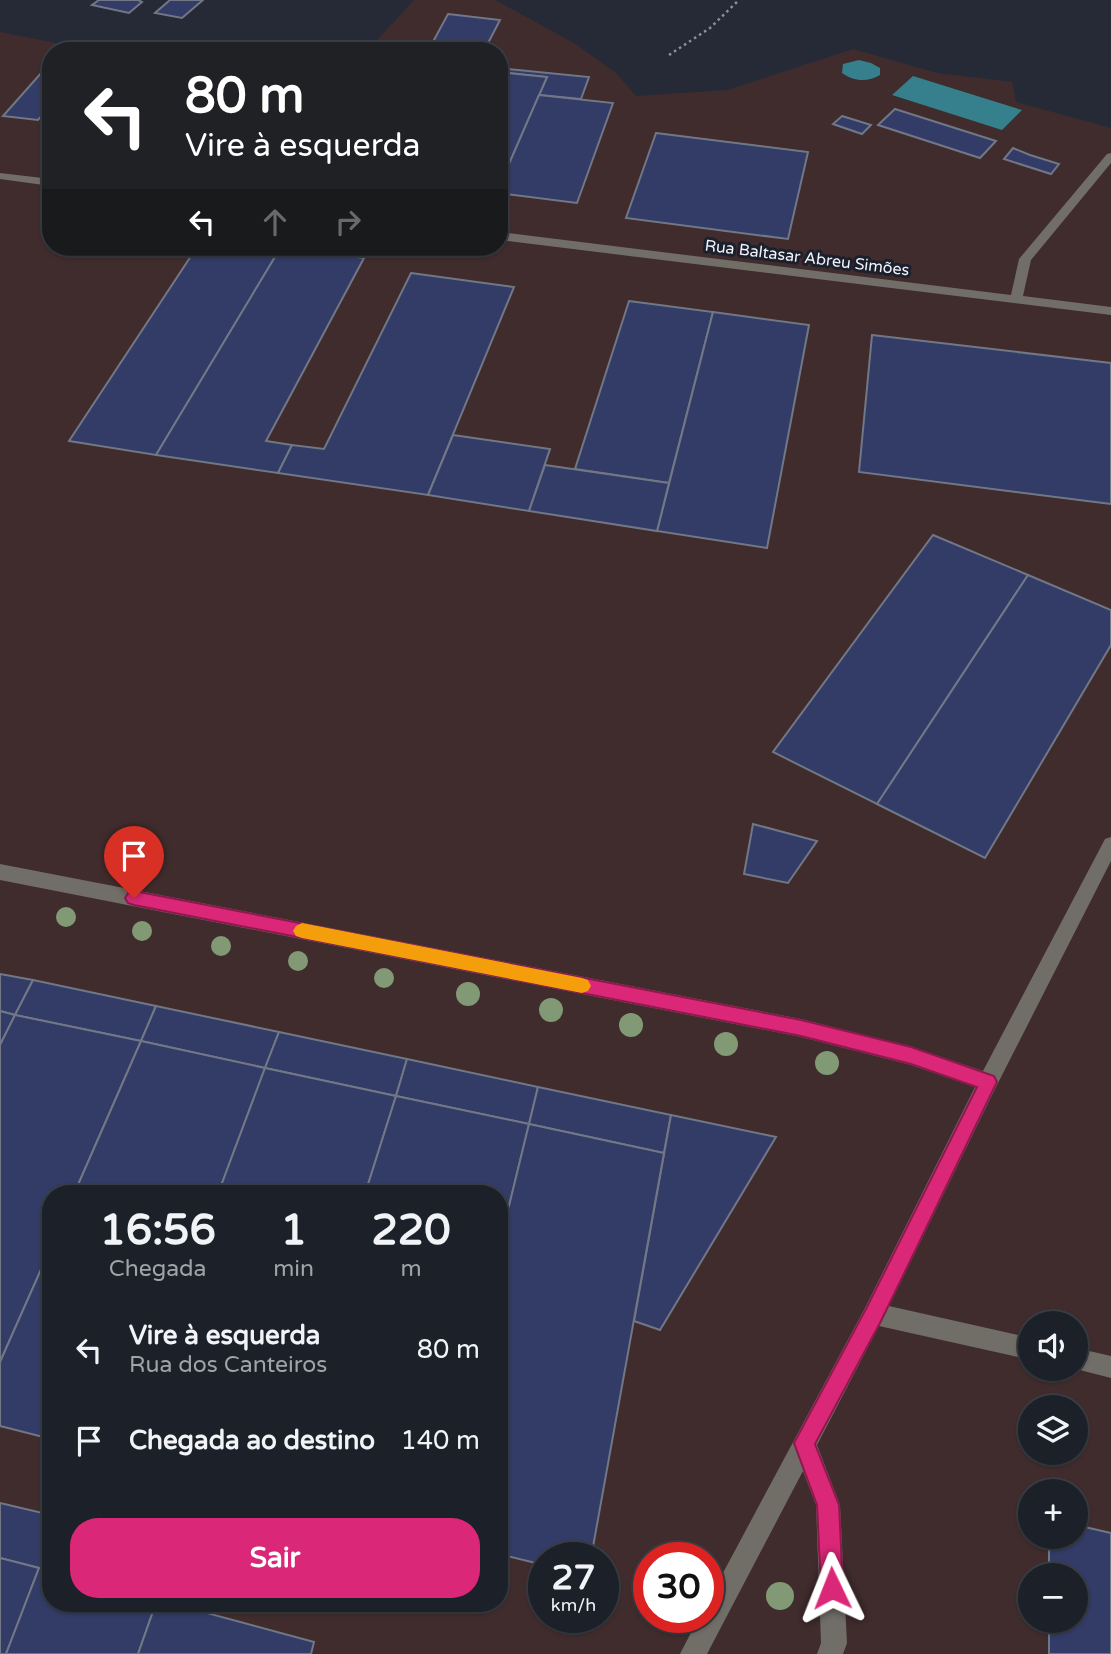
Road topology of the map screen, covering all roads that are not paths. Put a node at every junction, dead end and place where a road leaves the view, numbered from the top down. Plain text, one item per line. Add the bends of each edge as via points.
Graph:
1 (1111, 156) edge
2 (0, 176) edge
3 (42, 182) edge
4 (508, 237) edge
5 (1016, 299) junction
6 (1111, 311) edge
7 (1111, 844) edge
8 (0, 872) edge
9 (988, 1082) junction
10 (874, 1314) junction
11 (1018, 1346) edge
12 (1088, 1362) edge
13 (1111, 1367) edge
14 (804, 1443) junction
15 (692, 1654) edge
16 (830, 1654) edge

1 - 5 street via 1026,259
2 - 3 street
4 - 5 street, Rua Baltasar Abreu Simões
5 - 6 street, Rua Baltasar Abreu Simões
7 - 9 street
8 - 9 street via 801,1028 911,1056
9 - 10 street
10 - 11 street
10 - 14 street
12 - 13 street
14 - 15 street
14 - 16 street via 828,1505 834,1643

